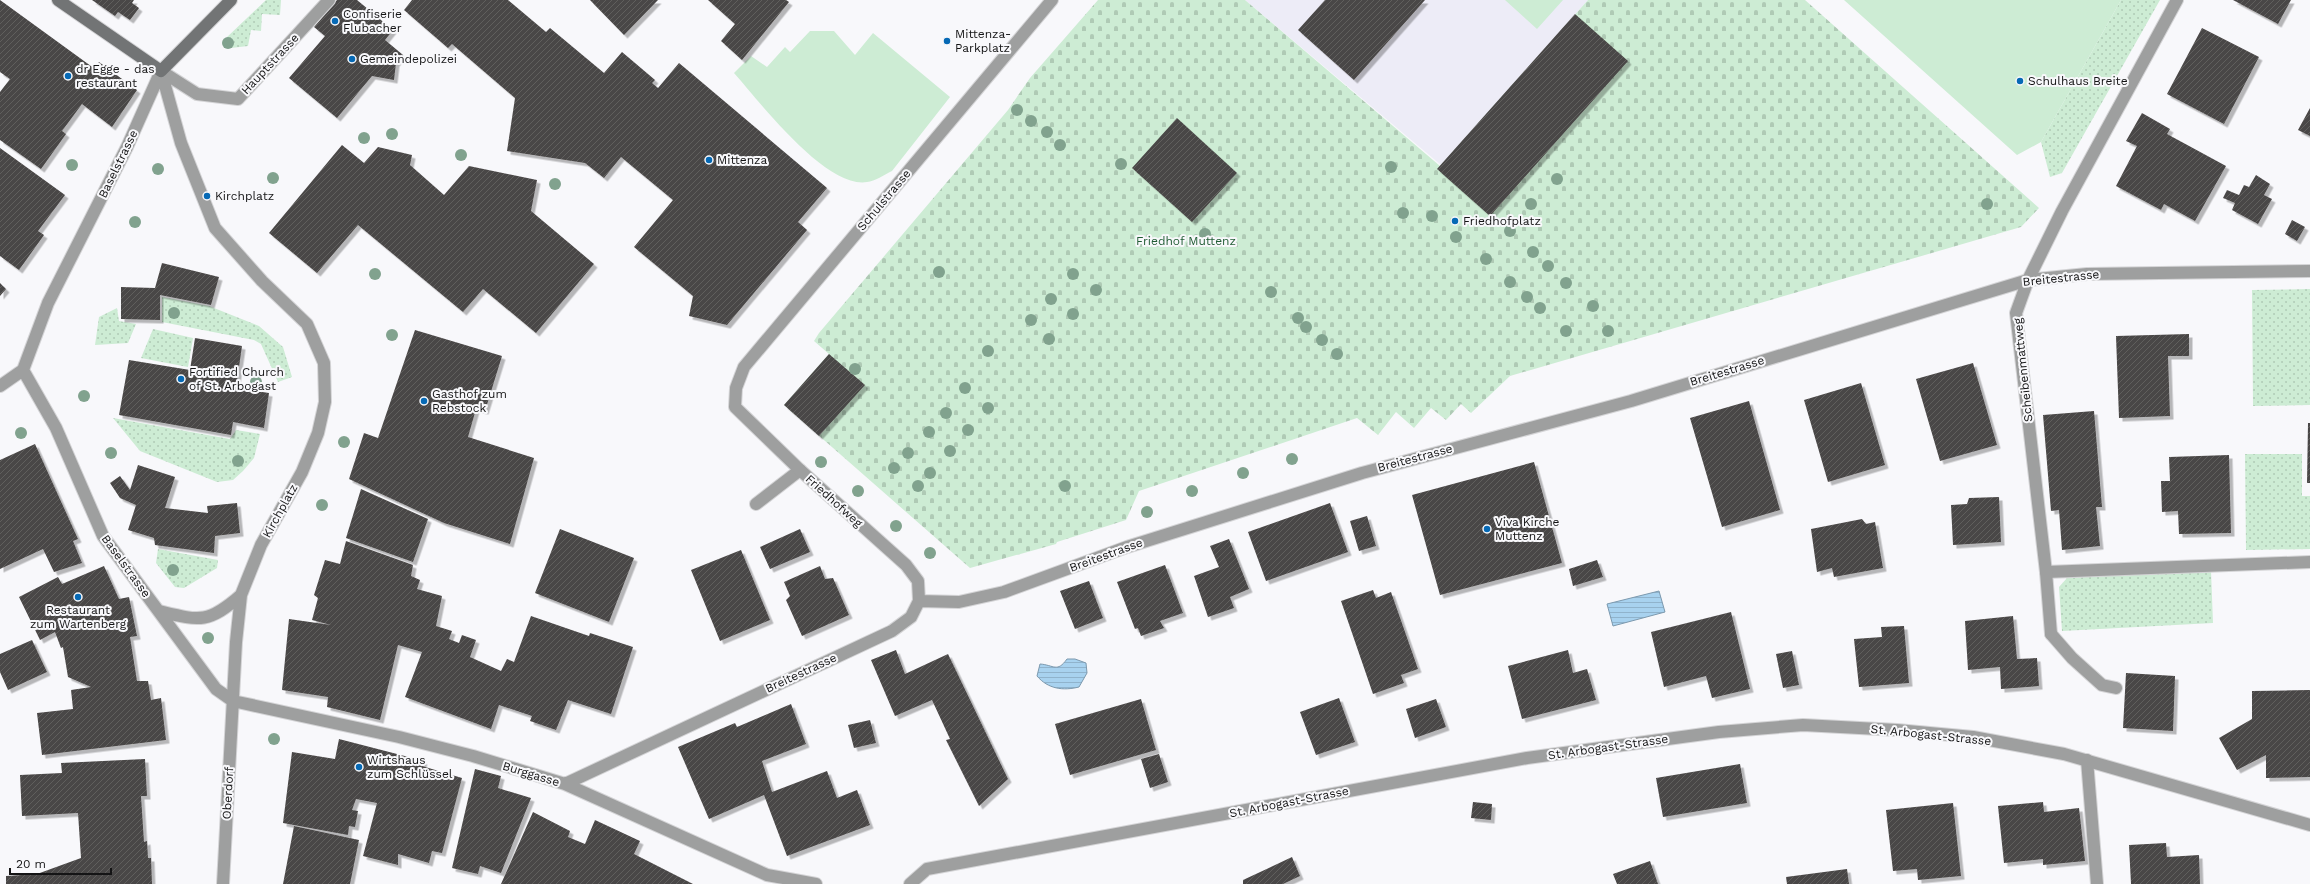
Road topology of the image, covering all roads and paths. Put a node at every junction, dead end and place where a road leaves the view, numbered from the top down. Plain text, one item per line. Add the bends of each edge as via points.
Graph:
1 (58, 0) edge
2 (231, 0) edge
3 (329, 0) edge
4 (1052, 0) edge
5 (2177, 0) edge
6 (161, 71) junction
7 (2310, 271) edge
8 (2028, 280) junction
9 (23, 370) junction
10 (0, 386) edge
11 (735, 407) joint
12 (800, 470) junction
13 (756, 504) dead end
14 (2310, 562) edge
15 (2046, 572) junction
16 (241, 595) junction
17 (919, 601) junction
18 (158, 612) junction
19 (2116, 688) dead end
20 (233, 701) junction
21 (2087, 760) junction
22 (565, 784) junction
23 (2310, 825) edge
24 (766, 880) edge
25 (223, 884) edge
26 (816, 884) edge
27 (910, 884) edge
28 (2097, 884) edge

1 - 6 street
2 - 6 street
3 - 6 street, Hauptstrasse via 238,99 197,94
4 - 11 street, Schulstrasse via 744,367 736,388
5 - 8 street, Scheibenmattweg via 2062,211
6 - 9 street, Baselstrasse via 127,147 48,303
6 - 16 street, Kirchplatz via 180,143 215,228 262,280 307,324 324,362 325,402 318,433 302,472 261,544
7 - 8 street, Breitestrasse via 2087,274
8 - 15 street, Scheibenmattweg via 2016,313
8 - 17 street, Breitestrasse via 1631,401 1362,473 1127,547 1004,592 959,602
9 - 10 street
9 - 18 street, Baselstrasse via 56,428 103,536
11 - 12 street, Friedhofweg
12 - 13 street
12 - 17 street, Friedhofweg via 906,565 918,581
14 - 15 street
15 - 19 street, Scheibenmattweg via 2051,634 2072,658 2102,685
16 - 18 street, Kirchplatz via 222,612 201,619
16 - 20 street, Kirchplatz
17 - 22 street, Breitestrasse via 911,617 892,631
18 - 20 street, Baselstrasse via 216,689
20 - 22 street, Burggasse via 399,737
20 - 25 street, Oberdorf
21 - 23 street, St. Arbogast-Strasse
21 - 27 street, St. Arbogast-Strasse via 1973,737 1897,730 1802,726 1719,732 1512,760 927,869
21 - 28 street
22 - 24 street, Burggasse
24 - 26 street, Burggasse

